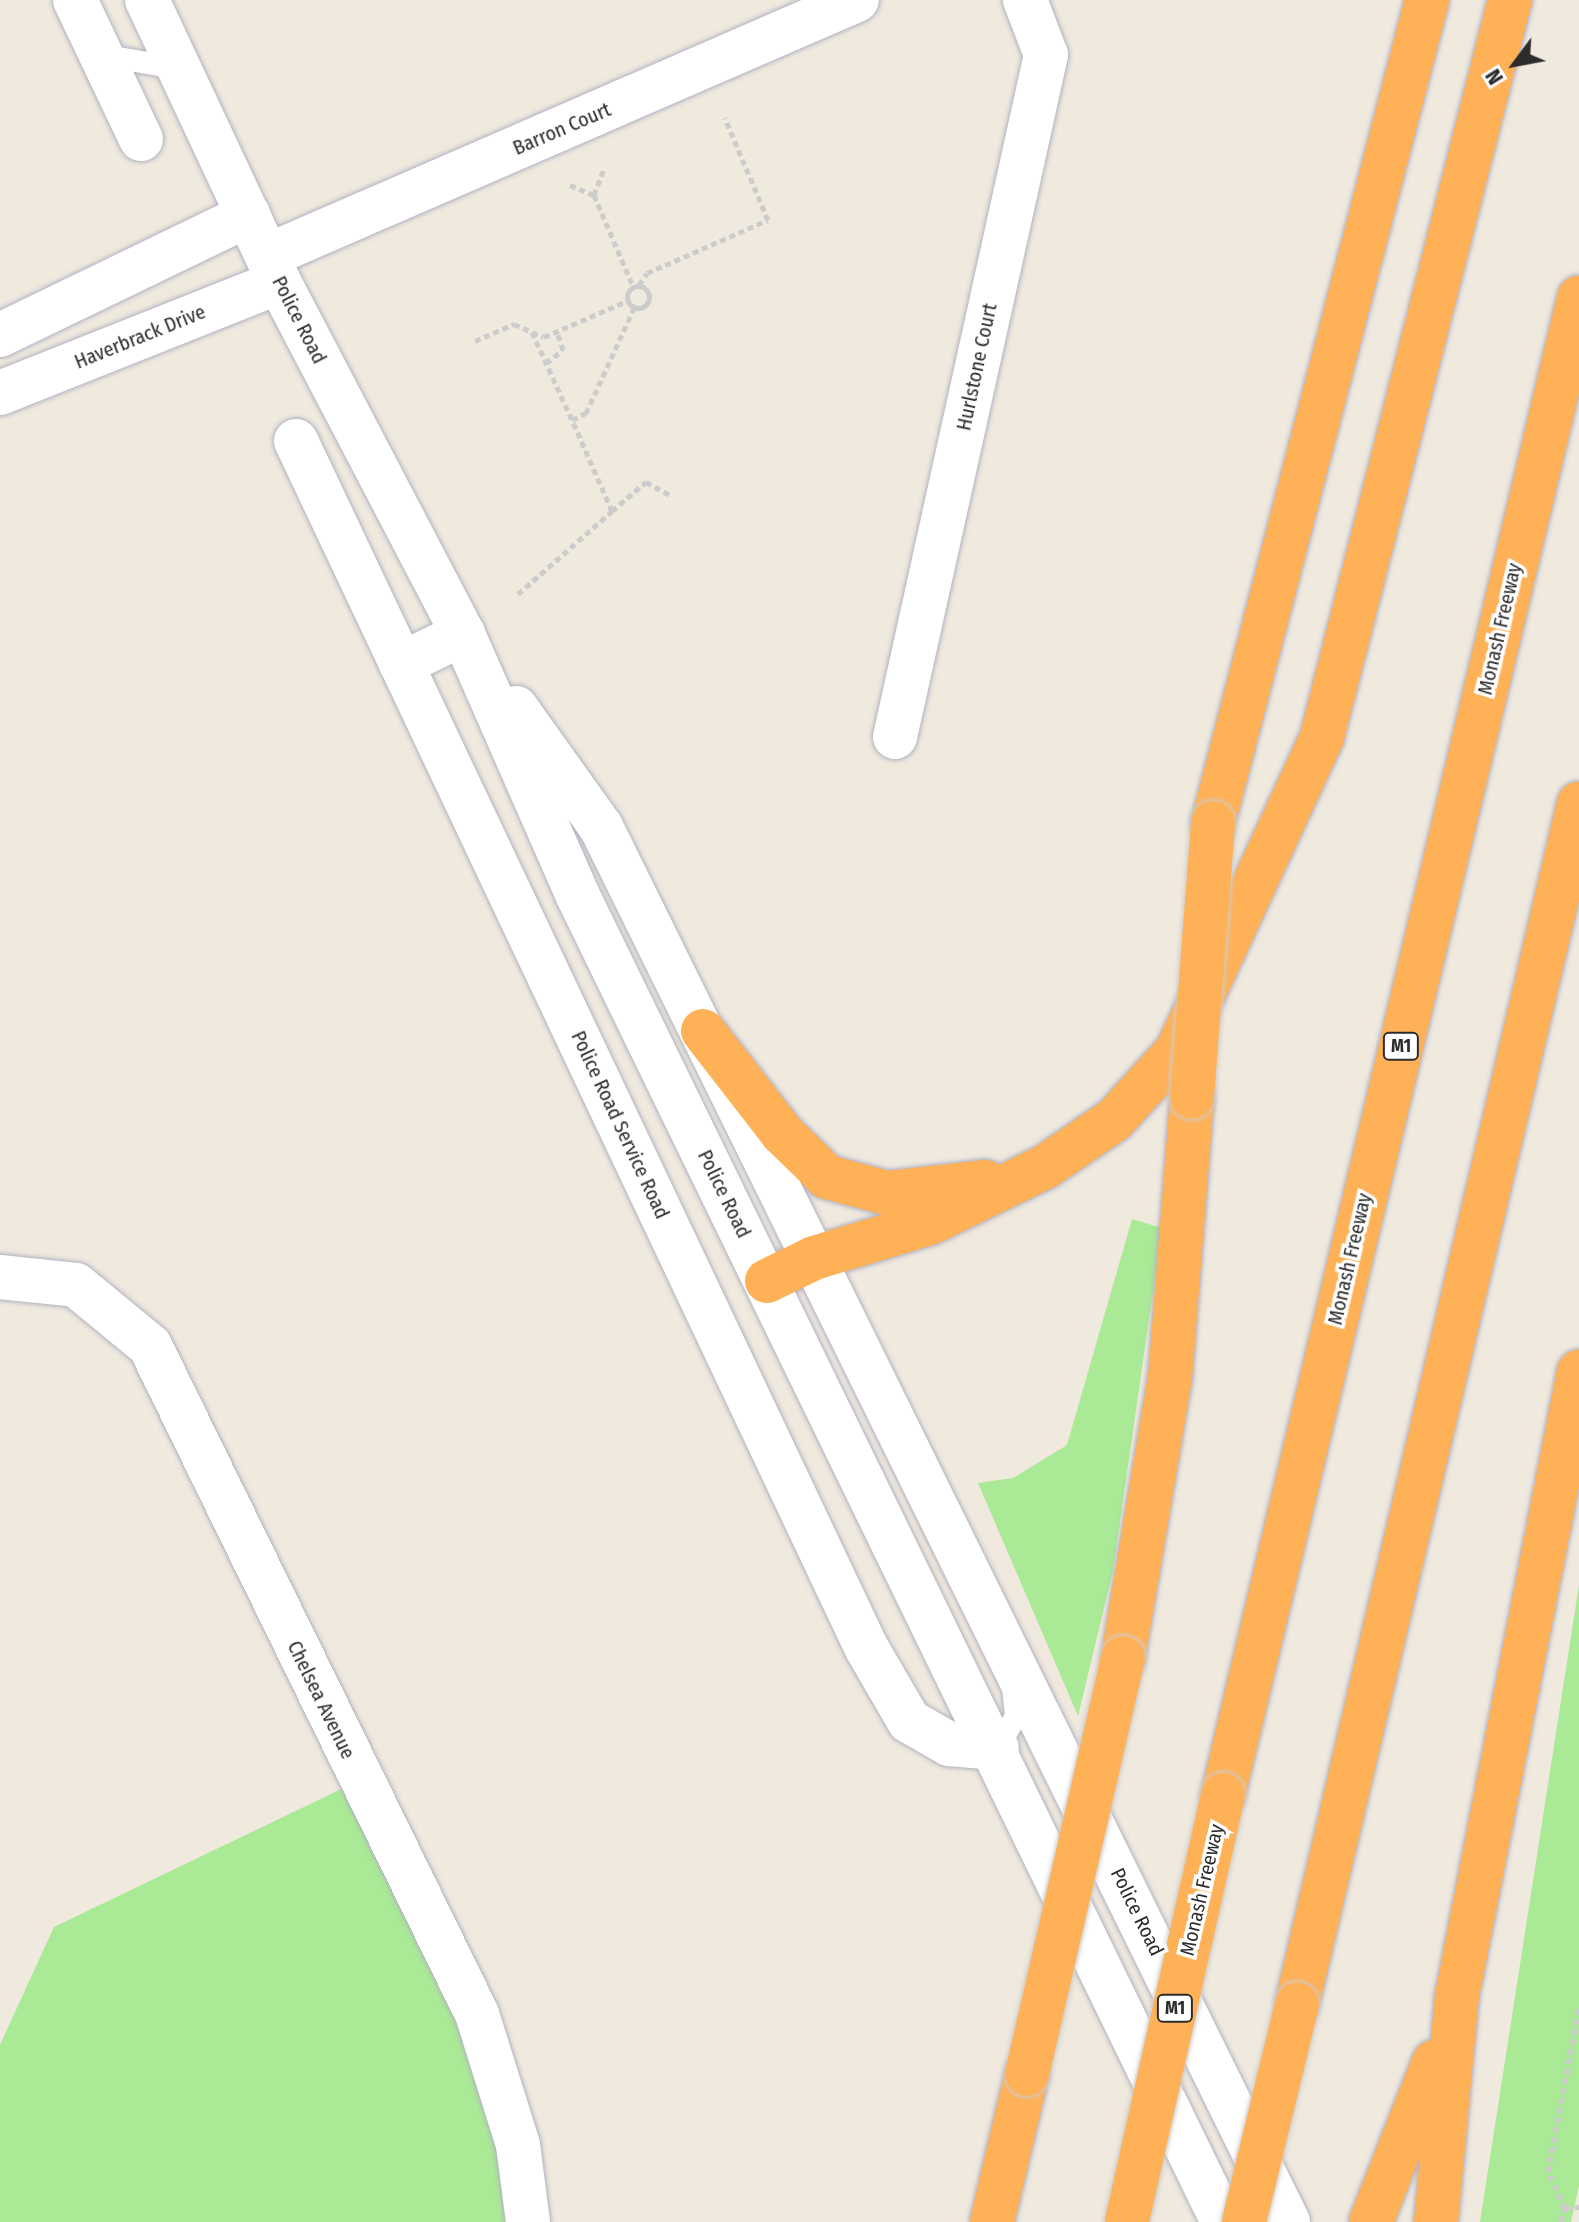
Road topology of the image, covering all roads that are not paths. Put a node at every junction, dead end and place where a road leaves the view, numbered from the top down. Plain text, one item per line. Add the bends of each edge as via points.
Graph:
1 (75, 0) edge
2 (147, 0) edge
3 (857, 0) edge
4 (1025, 0) edge
5 (1427, 0) edge
6 (1510, 0) edge
7 (101, 55) junction
8 (176, 68) junction
9 (141, 139) dead end
10 (248, 215) junction
11 (273, 269) junction
12 (1579, 298) edge
13 (0, 335) edge
14 (0, 393) edge
15 (296, 441) dead end
16 (463, 634) junction
17 (401, 664) junction
18 (895, 737) dead end
19 (1579, 804) edge
20 (703, 1031) junction
21 (1045, 1167) junction
22 (814, 1258) junction
23 (0, 1277) edge
24 (767, 1281) junction
25 (1579, 1372) edge
26 (1007, 1645) junction
27 (997, 1748) junction
28 (1457, 1996) junction
29 (1127, 2221) edge
30 (528, 2222) edge
31 (992, 2222) edge
32 (1223, 2222) edge
33 (1244, 2222) edge
34 (1288, 2222) edge
35 (1371, 2222) edge
36 (1436, 2222) edge

1 - 7 street
2 - 8 street, Police Road
3 - 11 street, Barron Court
4 - 18 street, Hurlstone Court via 1046,55
5 - 31 highway, bridge via 1213,823 1170,1378 1123,1658
6 - 21 highway via 1322,737 1177,1051 1114,1120
7 - 8 lane
7 - 9 street
8 - 10 street, Police Road
10 - 11 street, Police Road
10 - 13 street
11 - 14 street, Haverbrack Drive
11 - 16 street, Police Road
12 - 29 highway, Monash Freeway / M1, bridge via 1223,1795
15 - 17 street, Police Road Service Road
16 - 17 street
16 - 20 street, Police Road via 601,827
16 - 24 street, Police Road via 578,896
17 - 27 street, Police Road Service Road via 866,1647 909,1721 949,1744
19 - 33 highway, bridge
20 - 21 highway via 782,1133 827,1177 887,1193 959,1189
20 - 22 street, Police Road
21 - 22 highway via 930,1223
22 - 24 highway
22 - 26 street, Police Road
23 - 30 street, Chelsea Avenue via 76,1285 150,1346 477,2014 518,2145
24 - 27 street, Police Road
25 - 28 highway
26 - 27 lane, Police Road via 1016,1716
26 - 34 street, Police Road
27 - 32 street, Police Road
28 - 35 highway via 1406,2146
28 - 36 highway

